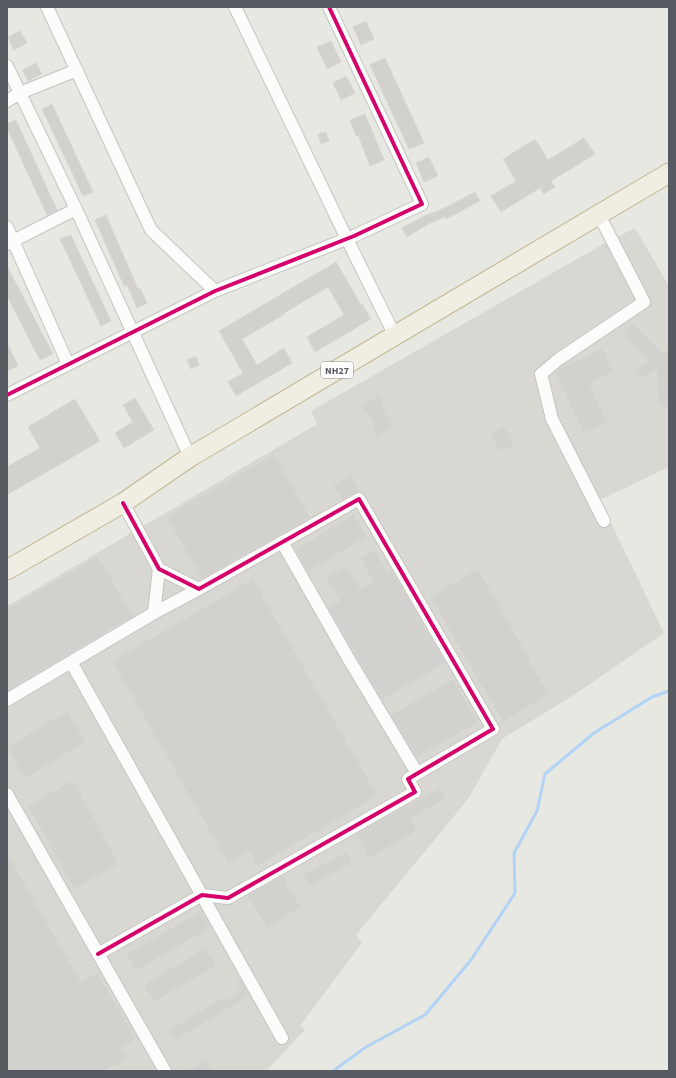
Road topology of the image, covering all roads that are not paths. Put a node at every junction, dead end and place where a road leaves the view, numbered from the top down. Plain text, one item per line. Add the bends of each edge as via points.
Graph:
1 (47, 7) edge
2 (329, 7) edge
3 (239, 8) edge
4 (7, 66) edge
5 (78, 70) junction
6 (20, 93) junction
7 (7, 100) edge
8 (669, 173) edge
9 (76, 209) junction
10 (599, 215) junction
11 (7, 227) edge
12 (347, 239) junction
13 (10, 242) edge
14 (215, 291) junction
15 (133, 333) junction
16 (395, 336) junction
17 (68, 364) junction
18 (7, 395) edge
19 (190, 457) junction
20 (123, 503) junction
21 (604, 521) dead end
22 (282, 542) junction
23 (159, 569) junction
24 (7, 570) edge
25 (199, 589) junction
26 (154, 613) junction
27 (71, 662) junction
28 (7, 700) edge
29 (417, 773) junction
30 (7, 794) edge
31 (202, 895) junction
32 (98, 954) junction
33 (282, 1038) dead end
34 (166, 1071) edge

1 - 5 street
2 - 12 street via 422,204
3 - 12 street
4 - 6 street
5 - 6 street
5 - 14 street via 151,230
6 - 7 street
6 - 9 street
8 - 10 highway, NH27
9 - 13 street
9 - 15 street
10 - 16 highway, NH27
10 - 21 street via 644,302 541,374 552,419
11 - 13 street
12 - 14 street
12 - 16 street
13 - 17 street
14 - 15 street
15 - 17 street
15 - 19 street
16 - 19 highway, NH27
17 - 18 street
19 - 20 highway, NH27
20 - 23 street
20 - 24 highway, NH27
22 - 25 street
22 - 29 street
22 - 29 street via 359,499 493,729
23 - 25 street
23 - 26 street
25 - 26 street
26 - 27 street
27 - 28 street
27 - 31 street
29 - 31 street via 408,779 414,792 228,898
30 - 32 street
31 - 32 street
31 - 33 street
32 - 34 street

